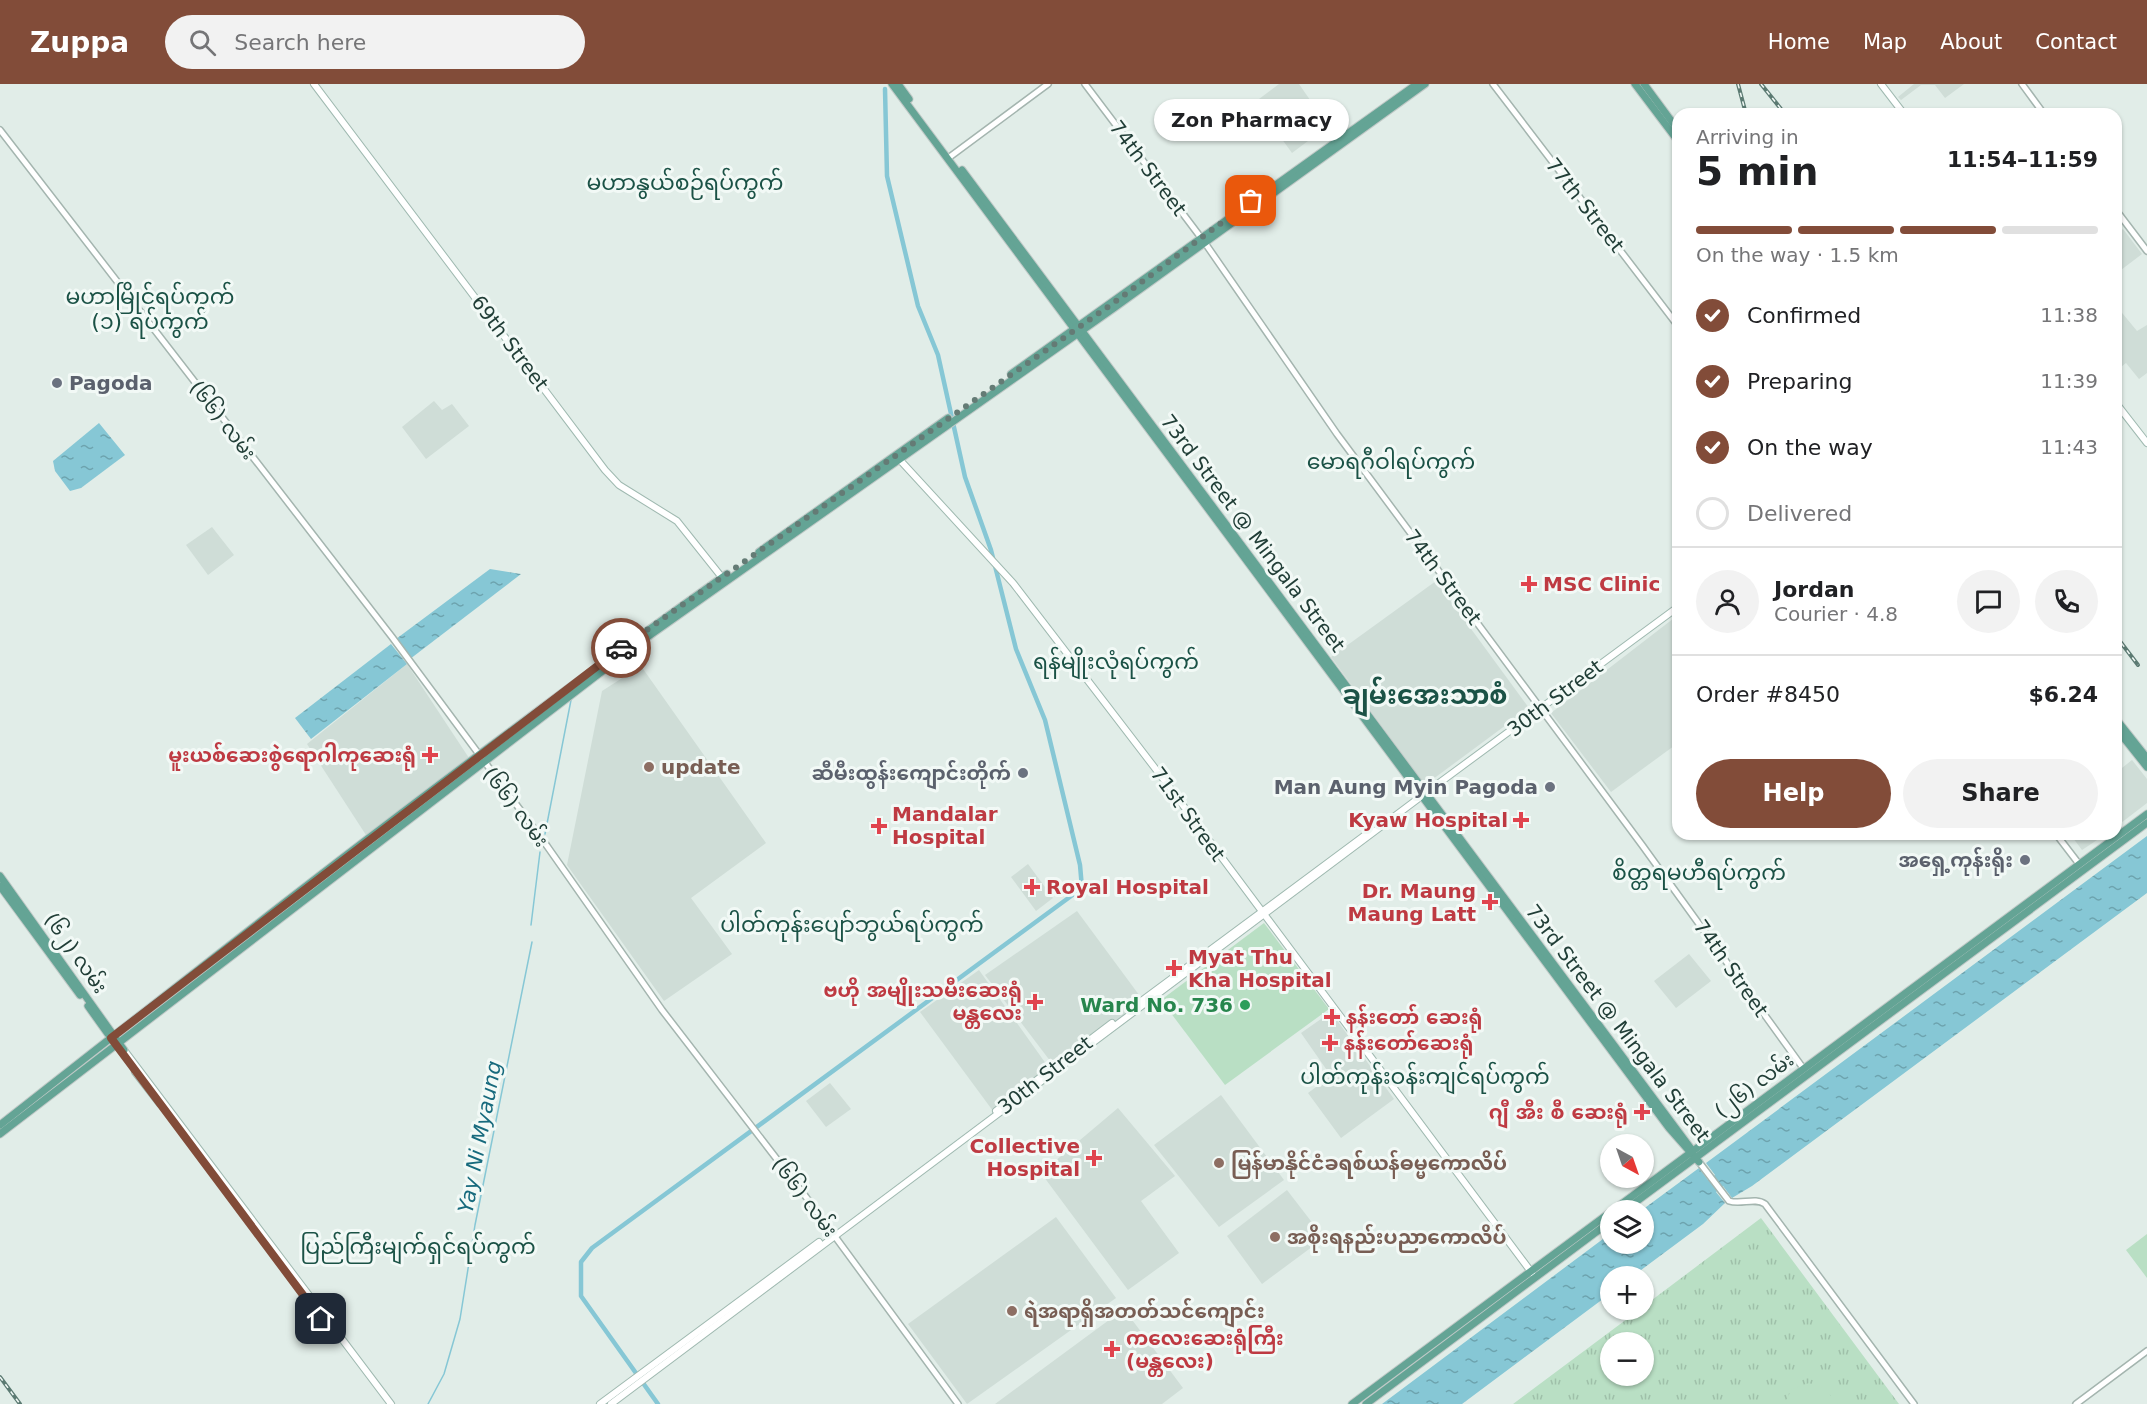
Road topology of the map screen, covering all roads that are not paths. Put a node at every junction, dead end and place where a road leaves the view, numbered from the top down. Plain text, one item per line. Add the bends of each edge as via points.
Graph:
1 (314, 84) edge
2 (892, 84) edge
3 (898, 84) edge
4 (1048, 84) edge
5 (1085, 84) edge
6 (1417, 84) edge
7 (1425, 84) edge
8 (1493, 84) edge
9 (1635, 84) edge
10 (1644, 84) edge
11 (1881, 84) edge
12 (2022, 84) edge
13 (1656, 106) junction
14 (1899, 108) edge
15 (2040, 108) edge
16 (1672, 123) edge
17 (0, 130) edge
18 (1672, 131) edge
19 (951, 156) junction
20 (1253, 204) junction
21 (2122, 218) edge
22 (1203, 241) junction
23 (2147, 251) edge
24 (1672, 318) edge
25 (1077, 331) junction
26 (2122, 411) edge
27 (926, 436) junction
28 (2147, 443) edge
29 (899, 459) junction
30 (724, 580) junction
31 (1672, 612) edge
32 (1541, 710) junction
33 (2122, 726) edge
34 (2122, 736) edge
35 (2147, 758) edge
36 (480, 759) junction
37 (2147, 767) edge
38 (1425, 793) junction
39 (2147, 814) edge
40 (2147, 823) edge
41 (2122, 832) edge
42 (2061, 840) edge
43 (2112, 840) edge
44 (2079, 864) junction
45 (0, 876) edge
46 (0, 886) edge
47 (1262, 915) junction
48 (112, 1036) junction
49 (120, 1047) junction
50 (1803, 1068) junction
51 (0, 1125) edge
52 (0, 1134) edge
53 (1690, 1152) junction
54 (1698, 1161) junction
55 (1640, 1200) edge
56 (1600, 1230) edge
57 (833, 1235) junction
58 (1529, 1271) junction
59 (1536, 1279) junction
60 (2147, 1351) edge
61 (640, 1379) junction
62 (386, 1404) edge
63 (391, 1404) edge
64 (600, 1404) edge
65 (611, 1404) edge
66 (958, 1404) edge
67 (1352, 1404) edge
68 (1366, 1404) edge
69 (1914, 1404) edge
70 (2076, 1404) edge

1 - 30 main road, 69th Street via 605,470 619,485 677,521
2 - 25 main road, 73rd Street @ Mingala Street
3 - 19 main road, 73rd Street @ Mingala Street
4 - 19 street
5 - 22 street, 74th Street
6 - 20 main road
7 - 20 main road
8 - 24 street, 77th Street
9 - 13 main road
10 - 13 main road
11 - 14 main road
12 - 15 street
13 - 16 main road
13 - 18 main road
17 - 36 street, (၆၆) လမ်း via 340,568
19 - 25 main road, 73rd Street @ Mingala Street
20 - 22 main road
21 - 23 street
22 - 25 main road
22 - 32 street, 74th Street via 1336,434
25 - 27 main road
25 - 38 main road, 73rd Street @ Mingala Street
26 - 28 main road
27 - 29 main road
27 - 30 main road
29 - 30 main road
29 - 47 main road, 71st Street via 1008,577
30 - 36 main road
31 - 32 main road, 30th Street
32 - 38 main road, 30th Street
32 - 50 street, 74th Street
33 - 35 main road
34 - 37 main road
36 - 48 main road
36 - 49 main road
36 - 57 street, (၆၆) လမ်း via 547,846 662,1010
38 - 47 main road, 30th Street
38 - 53 main road, 73rd Street @ Mingala Street
39 - 41 main road, (၂၆) လမ်း
40 - 54 main road, (၂၆) လမ်း
42 - 44 street
43 - 44 main road, (၂၆) လမ်း
44 - 50 main road, (၂၆) လမ်း
45 - 48 main road, (၆၂) လမ်း
46 - 48 main road, (၆၂) လမ်း
47 - 57 main road, 30th Street
47 - 58 main road, 71st Street
48 - 49 main road, (၆၂) လမ်း
48 - 51 main road
49 - 52 main road
49 - 62 main road
49 - 63 main road
50 - 53 main road, (၂၆) လမ်း
53 - 54 main road, 73rd Street @ Mingala Street
53 - 58 main road, (၂၆) လမ်း
54 - 55 main road, (၂၆) လမ်း
54 - 69 street via 1729,1201 1765,1204
56 - 59 main road
57 - 61 main road, 30th Street
57 - 66 street, (၆၆) လမ်း
58 - 59 main road
58 - 67 main road, (၂၆) လမ်း
59 - 68 main road
60 - 70 street
61 - 64 main road, 30th Street
61 - 65 main road, 30th Street

